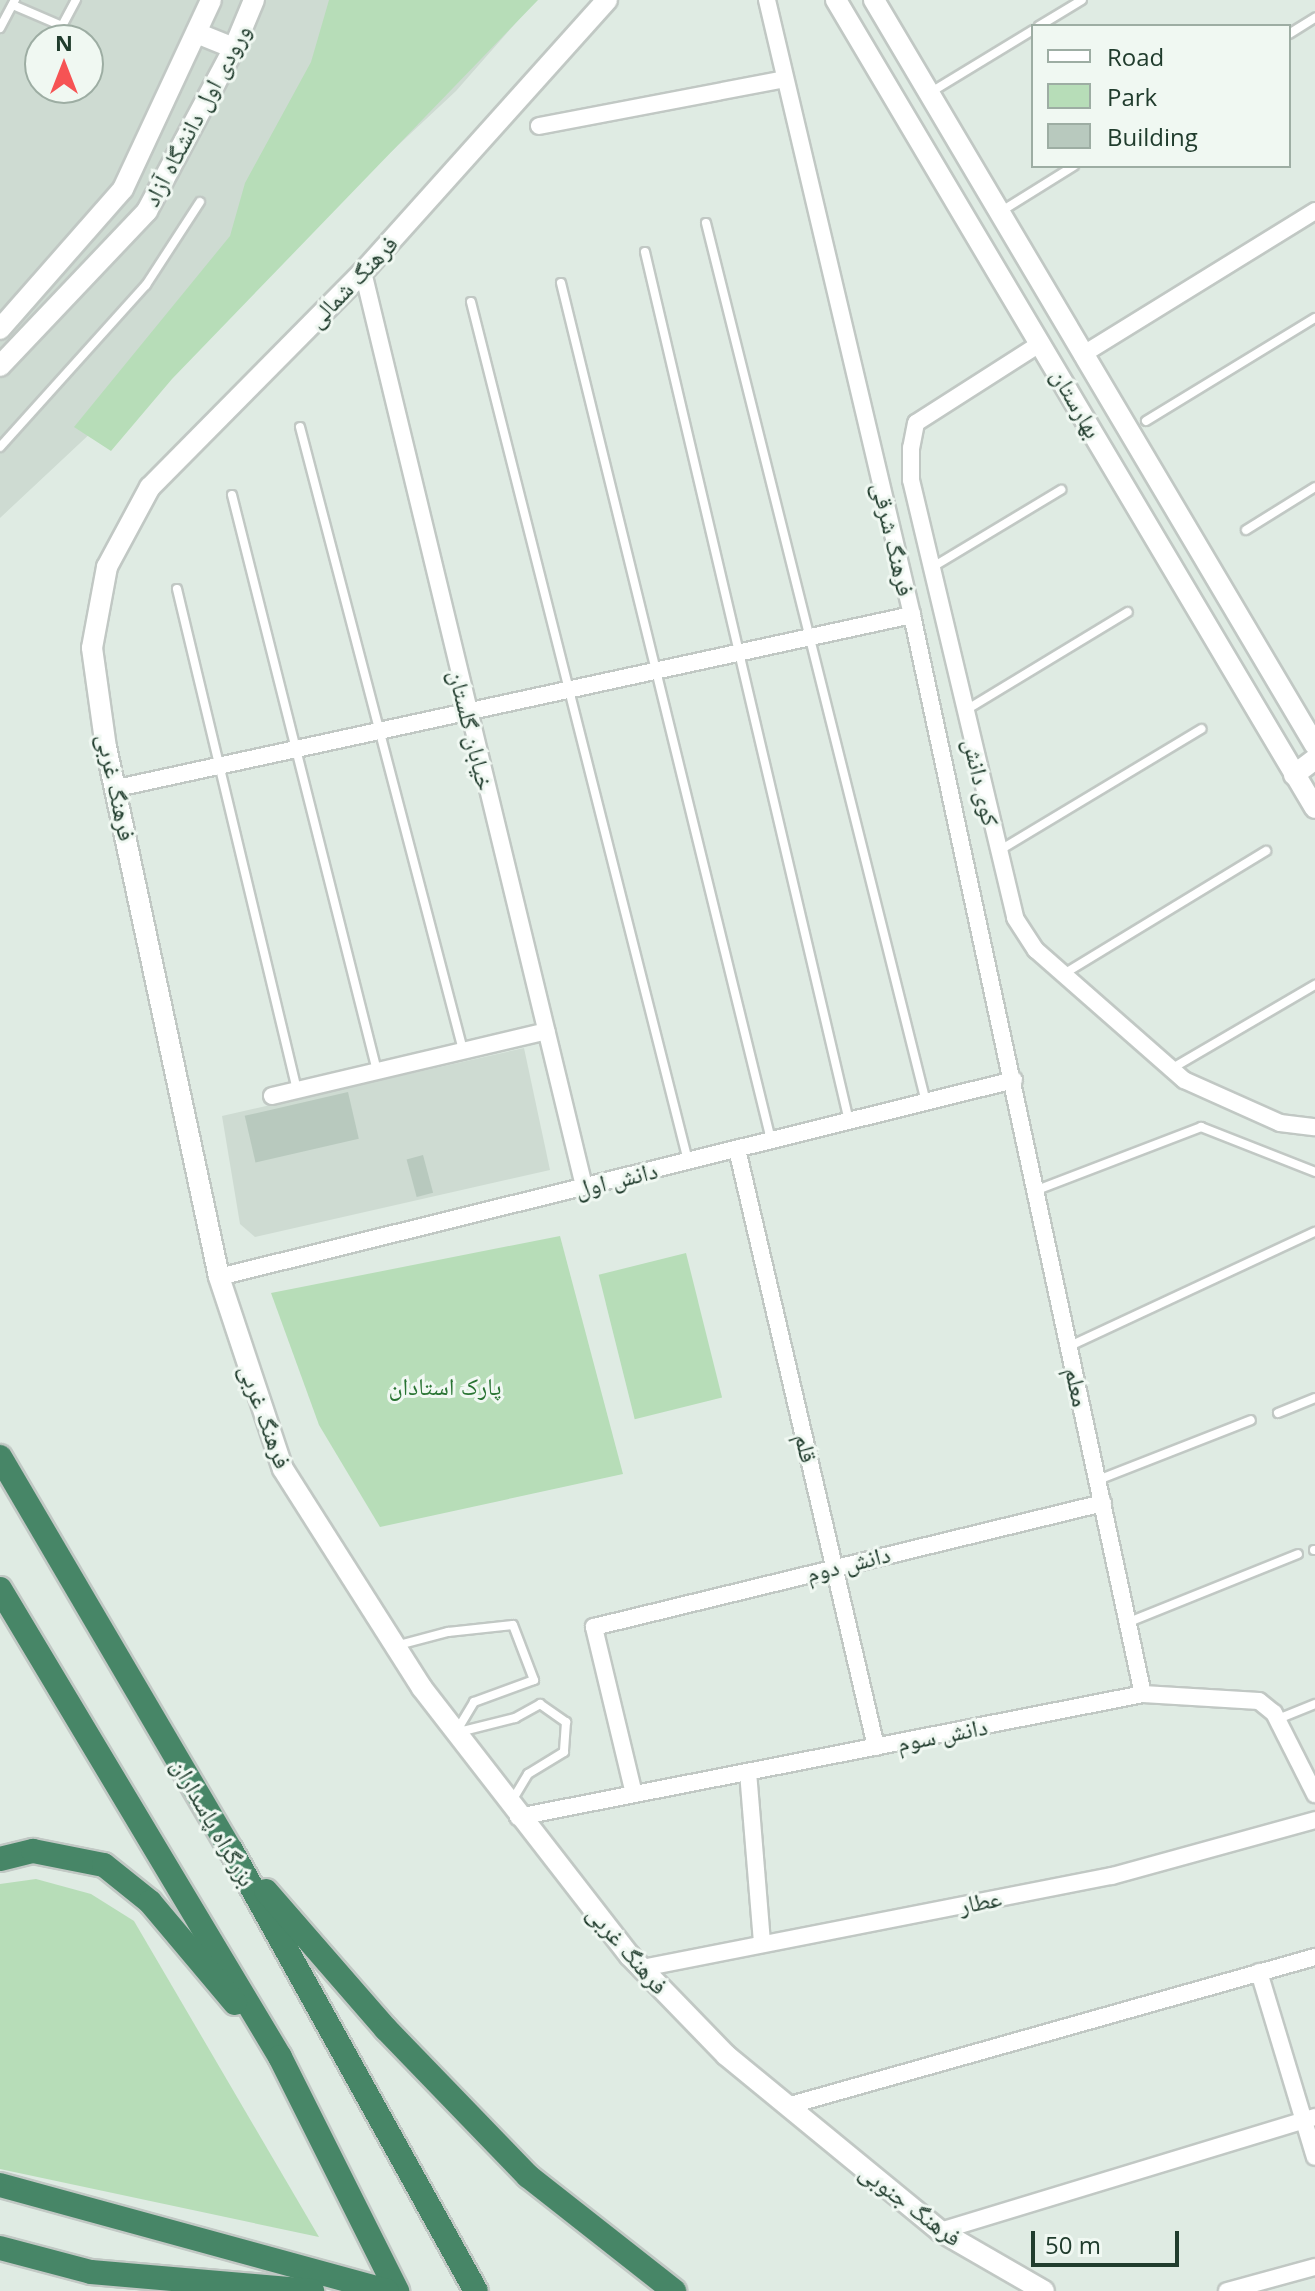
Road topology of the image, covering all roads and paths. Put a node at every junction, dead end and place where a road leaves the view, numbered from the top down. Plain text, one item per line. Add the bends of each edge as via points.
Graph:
1 (76, 0) edge
2 (211, 0) edge
3 (254, 0) edge
4 (607, 0) edge
5 (767, 0) edge
6 (836, 0) edge
7 (874, 0) edge
8 (1082, 0) edge
9 (14, 2) edge
10 (1315, 18) edge
11 (1042, 24) edge
12 (0, 28) edge
13 (1031, 31) edge
14 (1291, 33) edge
15 (199, 34) junction
16 (234, 48) junction
17 (785, 79) junction
18 (927, 95) junction
19 (539, 126) dead end
20 (1071, 168) edge
21 (200, 202) dead end
22 (1315, 211) edge
23 (996, 214) junction
24 (706, 223) dead end
25 (645, 252) dead end
26 (363, 272) junction
27 (561, 283) dead end
28 (471, 302) dead end
29 (1315, 318) edge
30 (1066, 327) junction
31 (0, 329) edge
32 (1041, 343) junction
33 (1082, 355) junction
34 (0, 366) edge
35 (1056, 367) junction
36 (1146, 421) dead end
37 (300, 427) dead end
38 (0, 447) edge
39 (1315, 487) edge
40 (1061, 490) dead end
41 (232, 495) dead end
42 (1246, 530) dead end
43 (107, 567) joint
44 (930, 568) junction
45 (177, 589) dead end
46 (1128, 612) dead end
47 (912, 615) junction
48 (810, 638) junction
49 (739, 653) junction
50 (656, 670) junction
51 (567, 689) junction
52 (467, 710) junction
53 (966, 710) junction
54 (382, 728) junction
55 (1201, 729) dead end
56 (1315, 745) edge
57 (296, 746) junction
58 (1315, 759) edge
59 (218, 763) junction
60 (1294, 775) junction
61 (117, 788) junction
62 (1313, 801) edge
63 (999, 851) junction
64 (1266, 851) dead end
65 (1062, 975) junction
66 (1315, 985) edge
67 (546, 1031) junction
68 (463, 1050) junction
69 (1171, 1069) junction
70 (377, 1071) junction
71 (1014, 1080) junction
72 (297, 1090) junction
73 (272, 1096) dead end
74 (926, 1102) junction
75 (849, 1121) junction
76 (1315, 1127) edge
77 (771, 1140) junction
78 (737, 1149) junction
79 (688, 1161) junction
80 (1315, 1172) edge
81 (584, 1186) junction
82 (1037, 1190) junction
83 (1315, 1232) edge
84 (219, 1277) junction
85 (1070, 1346) junction
86 (1315, 1398) edge
87 (1278, 1413) dead end
88 (1251, 1420) dead end
89 (0, 1457) edge
90 (1098, 1480) junction
91 (1103, 1503) junction
92 (1298, 1554) dead end
93 (834, 1565) junction
94 (0, 1589) edge
95 (1129, 1622) junction
96 (395, 1646) junction
97 (1143, 1694) junction
98 (1315, 1704) edge
99 (1278, 1719) junction
100 (456, 1733) junction
101 (876, 1747) junction
102 (748, 1772) junction
103 (634, 1794) junction
104 (1315, 1794) edge
105 (514, 1811) junction
106 (1315, 1820) edge
107 (231, 1850) junction
108 (0, 1859) edge
109 (762, 1943) junction
110 (1315, 1957) edge
111 (642, 1968) junction
112 (1259, 1972) junction
113 (280, 2057) junction
114 (787, 2106) junction
115 (1310, 2118) edge
116 (1315, 2157) edge
117 (0, 2185) edge
118 (940, 2231) junction
119 (0, 2248) edge
120 (1315, 2267) edge
121 (312, 2291) edge
122 (387, 2291) edge
123 (397, 2291) edge
124 (476, 2291) edge
125 (674, 2291) edge
126 (1044, 2291) edge
127 (1227, 2291) edge

1 - 9 lane via 62,26
2 - 15 street
3 - 16 street, ورودی اول دانشگاه آزاد
4 - 26 street, فرهنگ شمالی
5 - 17 street, فرهنگ شرقی
6 - 32 street, بهارستان
7 - 18 street, بهارستان
8 - 11 lane
9 - 12 lane
10 - 14 lane
13 - 18 lane
15 - 16 street
15 - 31 street via 123,189
16 - 34 street, ورودی اول دانشگاه آزاد via 147,211
17 - 19 street
17 - 47 street, فرهنگ شرقی
18 - 23 street, بهارستان
20 - 23 lane
21 - 38 lane via 146,285
22 - 33 street
23 - 30 street, بهارستان
24 - 48 lane
25 - 49 lane
26 - 43 street, فرهنگ شمالی via 150,487
26 - 52 street, خیابان گلستان
27 - 50 lane
28 - 51 lane
29 - 36 lane
30 - 32 street
30 - 33 street, بهارستان
32 - 35 street, بهارستان
32 - 44 street, کوی دانش via 916,423 911,480
33 - 35 street
33 - 56 street, بهارستان
35 - 60 street, بهارستان
37 - 54 lane
39 - 42 lane
40 - 44 lane
41 - 57 lane
43 - 61 street, فرهنگ غربی via 92,648
44 - 53 street, کوی دانش
45 - 59 lane
46 - 53 lane
47 - 48 street
47 - 71 street, فرهنگ شرقی
48 - 49 street
48 - 74 lane
49 - 50 street
49 - 75 lane
50 - 51 street
50 - 77 lane
51 - 52 street
51 - 79 lane
52 - 54 street
52 - 67 street, خیابان گلستان
53 - 63 street, کوی دانش
54 - 57 street
54 - 68 lane
55 - 63 lane
57 - 59 street
57 - 70 lane
58 - 60 street
59 - 61 street
59 - 72 lane
60 - 62 street, بهارستان
61 - 84 street, فرهنگ غربی
63 - 65 street, کوی دانش via 1015,918 1036,950
64 - 65 lane
65 - 69 street, کوی دانش
66 - 69 lane
67 - 68 street
67 - 81 street, خیابان گلستان
68 - 70 street
69 - 76 street, کوی دانش via 1280,1123
70 - 72 street
71 - 74 street, دانش اول
71 - 82 street, معلم
72 - 73 street
74 - 75 street, دانش اول
75 - 77 street, دانش اول
77 - 78 street, دانش اول
78 - 79 street, دانش اول
78 - 93 street, قلم
79 - 81 street, دانش اول
80 - 82 lane via 1201,1127
81 - 84 street, دانش اول
82 - 85 street, معلم
83 - 85 lane
84 - 96 street, فرهنگ غربی via 283,1469
85 - 90 street, معلم
86 - 87 lane
88 - 90 lane
89 - 107 highway, بزرگراه پاسداران
90 - 91 street, معلم
91 - 93 street, دانش دوم
91 - 95 street, معلم
92 - 95 lane
93 - 101 street, قلم
93 - 103 street, دانش دوم via 594,1627
94 - 113 highway
95 - 97 street, معلم
96 - 100 street, فرهنگ غربی
96 - 100 lane via 448,1632 513,1625 534,1680 474,1702
97 - 99 street, دانش سوم via 1259,1701
97 - 101 street, دانش سوم
98 - 99 lane
99 - 104 street
100 - 105 street, فرهنگ غربی
100 - 105 lane via 515,1718 540,1704 566,1722 564,1752 528,1774
101 - 102 street, دانش سوم
102 - 103 street, دانش سوم
102 - 109 street
103 - 105 street, دانش سوم
105 - 111 street, فرهنگ غربی
106 - 109 street, عطار via 1112,1876
107 - 124 highway, بزرگراه پاسداران via 424,2189
107 - 125 highway via 386,2029 528,2176
108 - 113 highway via 33,1851 104,1865 150,1902
109 - 111 street, عطار
110 - 112 street
111 - 114 street, فرهنگ غربی via 726,2055
112 - 114 street
112 - 115 street
113 - 123 highway
114 - 118 street, فرهنگ جنوبی
115 - 116 street
115 - 118 street
117 - 122 highway
118 - 126 street, فرهنگ جنوبی
119 - 121 highway via 91,2272
120 - 127 street

